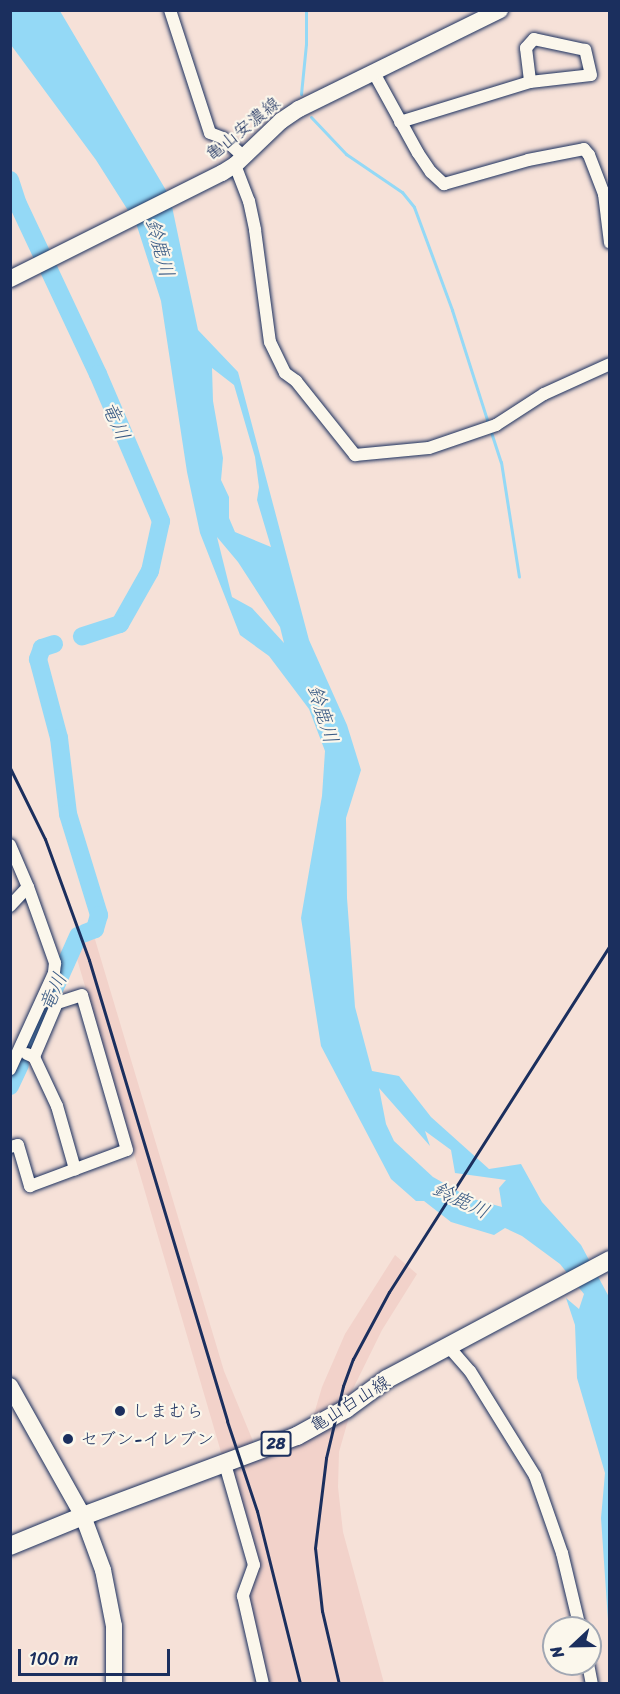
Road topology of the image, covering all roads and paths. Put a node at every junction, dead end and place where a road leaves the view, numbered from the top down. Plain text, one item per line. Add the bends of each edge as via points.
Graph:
1 (170, 10) edge
2 (500, 10) edge
3 (374, 73) junction
4 (530, 82) junction
5 (400, 122) junction
6 (240, 161) junction
7 (606, 194) edge
8 (609, 243) edge
9 (10, 279) edge
10 (609, 364) edge
11 (10, 845) edge
12 (28, 887) junction
13 (10, 906) edge
14 (16, 1051) edge
15 (34, 1057) junction
16 (10, 1069) edge
17 (10, 1148) edge
18 (75, 1169) junction
19 (609, 1260) edge
20 (452, 1344) junction
21 (10, 1386) edge
22 (225, 1464) junction
23 (83, 1515) junction
24 (10, 1546) edge
25 (577, 1616) edge
26 (114, 1683) edge
27 (263, 1683) edge

1 - 6 street via 210,133 224,138
2 - 3 main road, 亀山安濃線
3 - 5 street
3 - 6 main road, 亀山安濃線 via 299,109
4 - 4 street via 591,75 585,50 534,39 526,48
4 - 5 street
5 - 7 street via 431,172 444,184 584,149
6 - 9 main road, 亀山安濃線 via 214,178
6 - 10 street via 257,237 270,342 285,373 296,381 355,455 429,448 490,427 543,394
7 - 8 street
11 - 12 street
12 - 13 street
12 - 14 street via 55,963 54,974
14 - 15 street
14 - 16 street
15 - 18 street via 57,1106
15 - 18 street via 57,1003 82,995 127,1150
17 - 18 street via 18,1145 30,1186
19 - 20 main road, 亀山白山線 / 28
20 - 22 main road, 亀山白山線 / 28 via 387,1379 304,1433
20 - 25 street via 535,1476 562,1553
21 - 23 main road
22 - 23 main road, 亀山白山線 / 28
22 - 27 street via 254,1565 243,1596
23 - 24 main road, 亀山白山線 / 28
23 - 26 main road via 108,1588 114,1626

